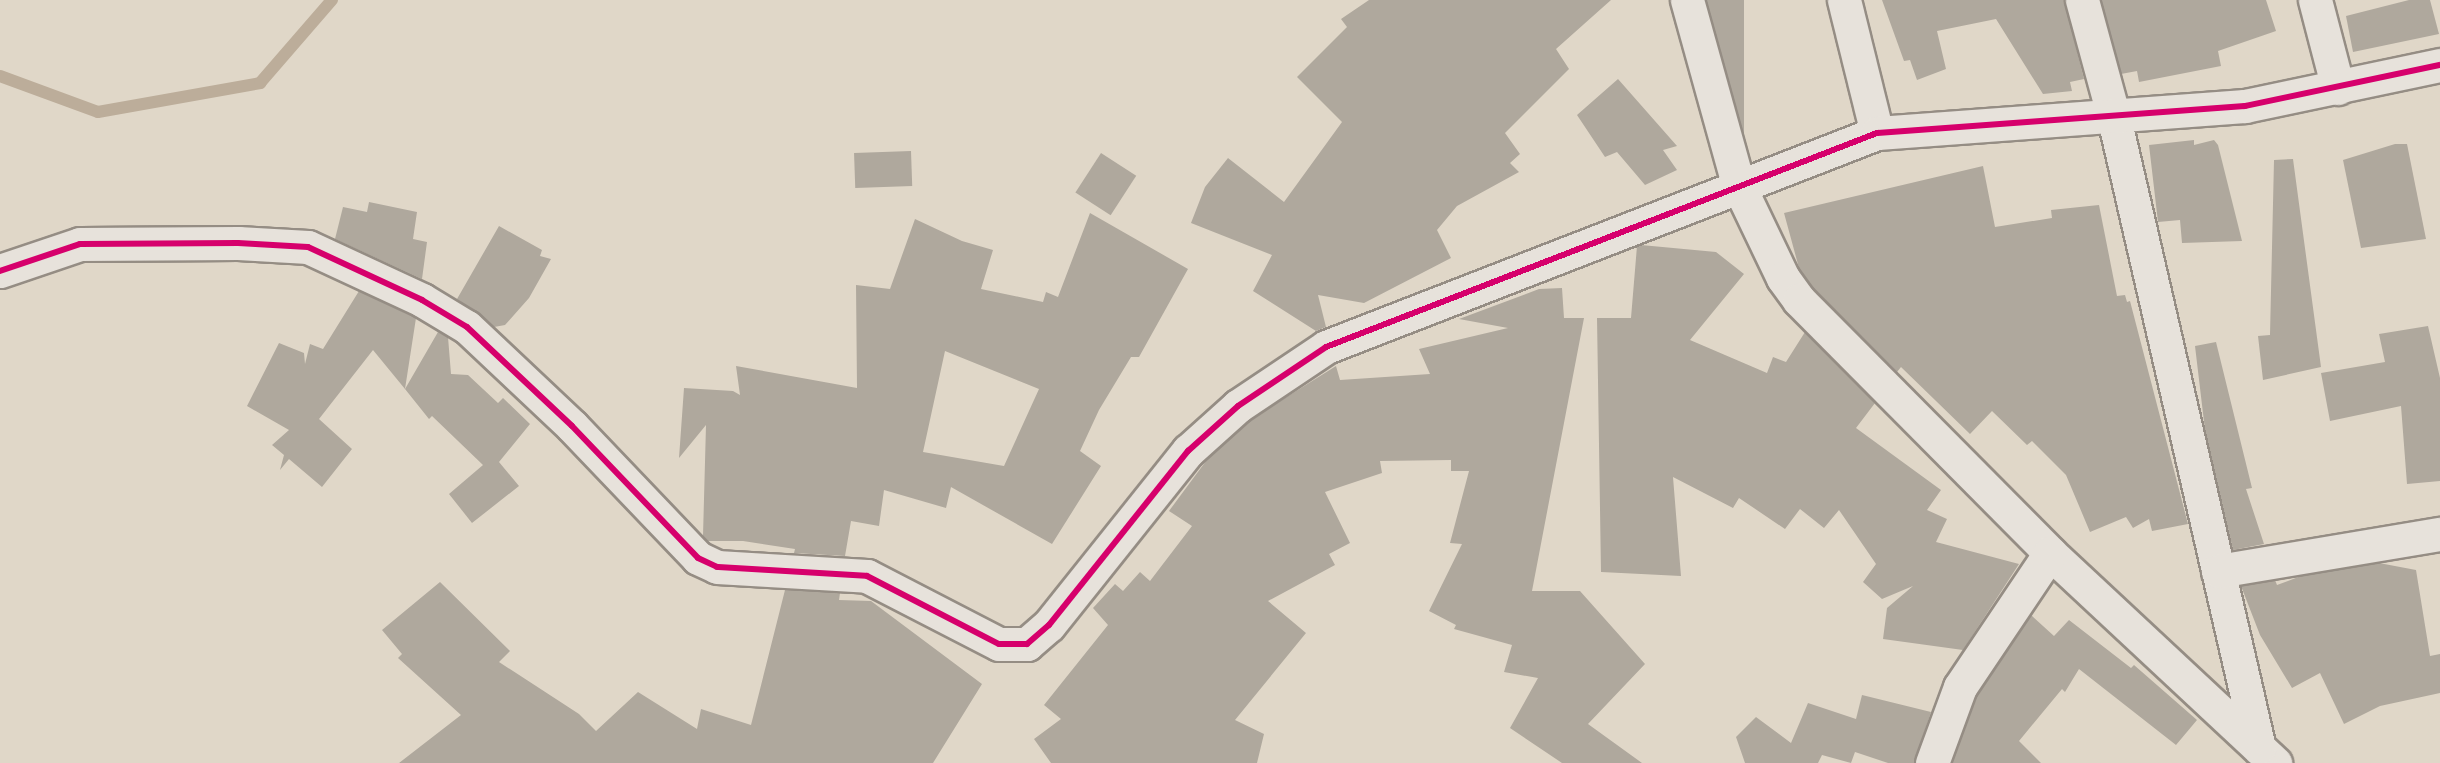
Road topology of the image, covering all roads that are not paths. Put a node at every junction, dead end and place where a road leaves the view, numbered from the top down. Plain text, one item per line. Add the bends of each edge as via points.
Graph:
1 (1687, 0) edge
2 (1844, 0) edge
3 (2082, 0) edge
4 (2315, 0) edge
5 (2440, 65) edge
6 (2338, 88) junction
7 (2114, 117) junction
8 (1877, 133) junction
9 (1738, 184) junction
10 (0, 271) edge
11 (2440, 534) edge
12 (2050, 553) junction
13 (2218, 571) junction
14 (2267, 755) edge
15 (1932, 763) edge

1 - 9 street
2 - 8 street
3 - 7 street
4 - 6 street
5 - 6 street
6 - 7 street via 2245,106
7 - 8 street
7 - 13 street
8 - 9 street
9 - 10 street via 1326,347 1281,374 1188,451 1049,625 1027,644 999,644 867,576 717,567 698,558 580,435 467,327 422,300 308,247 238,243 80,244
9 - 12 street via 1783,278 1814,319
11 - 13 street
12 - 14 street
12 - 15 street via 1960,687
13 - 14 street

